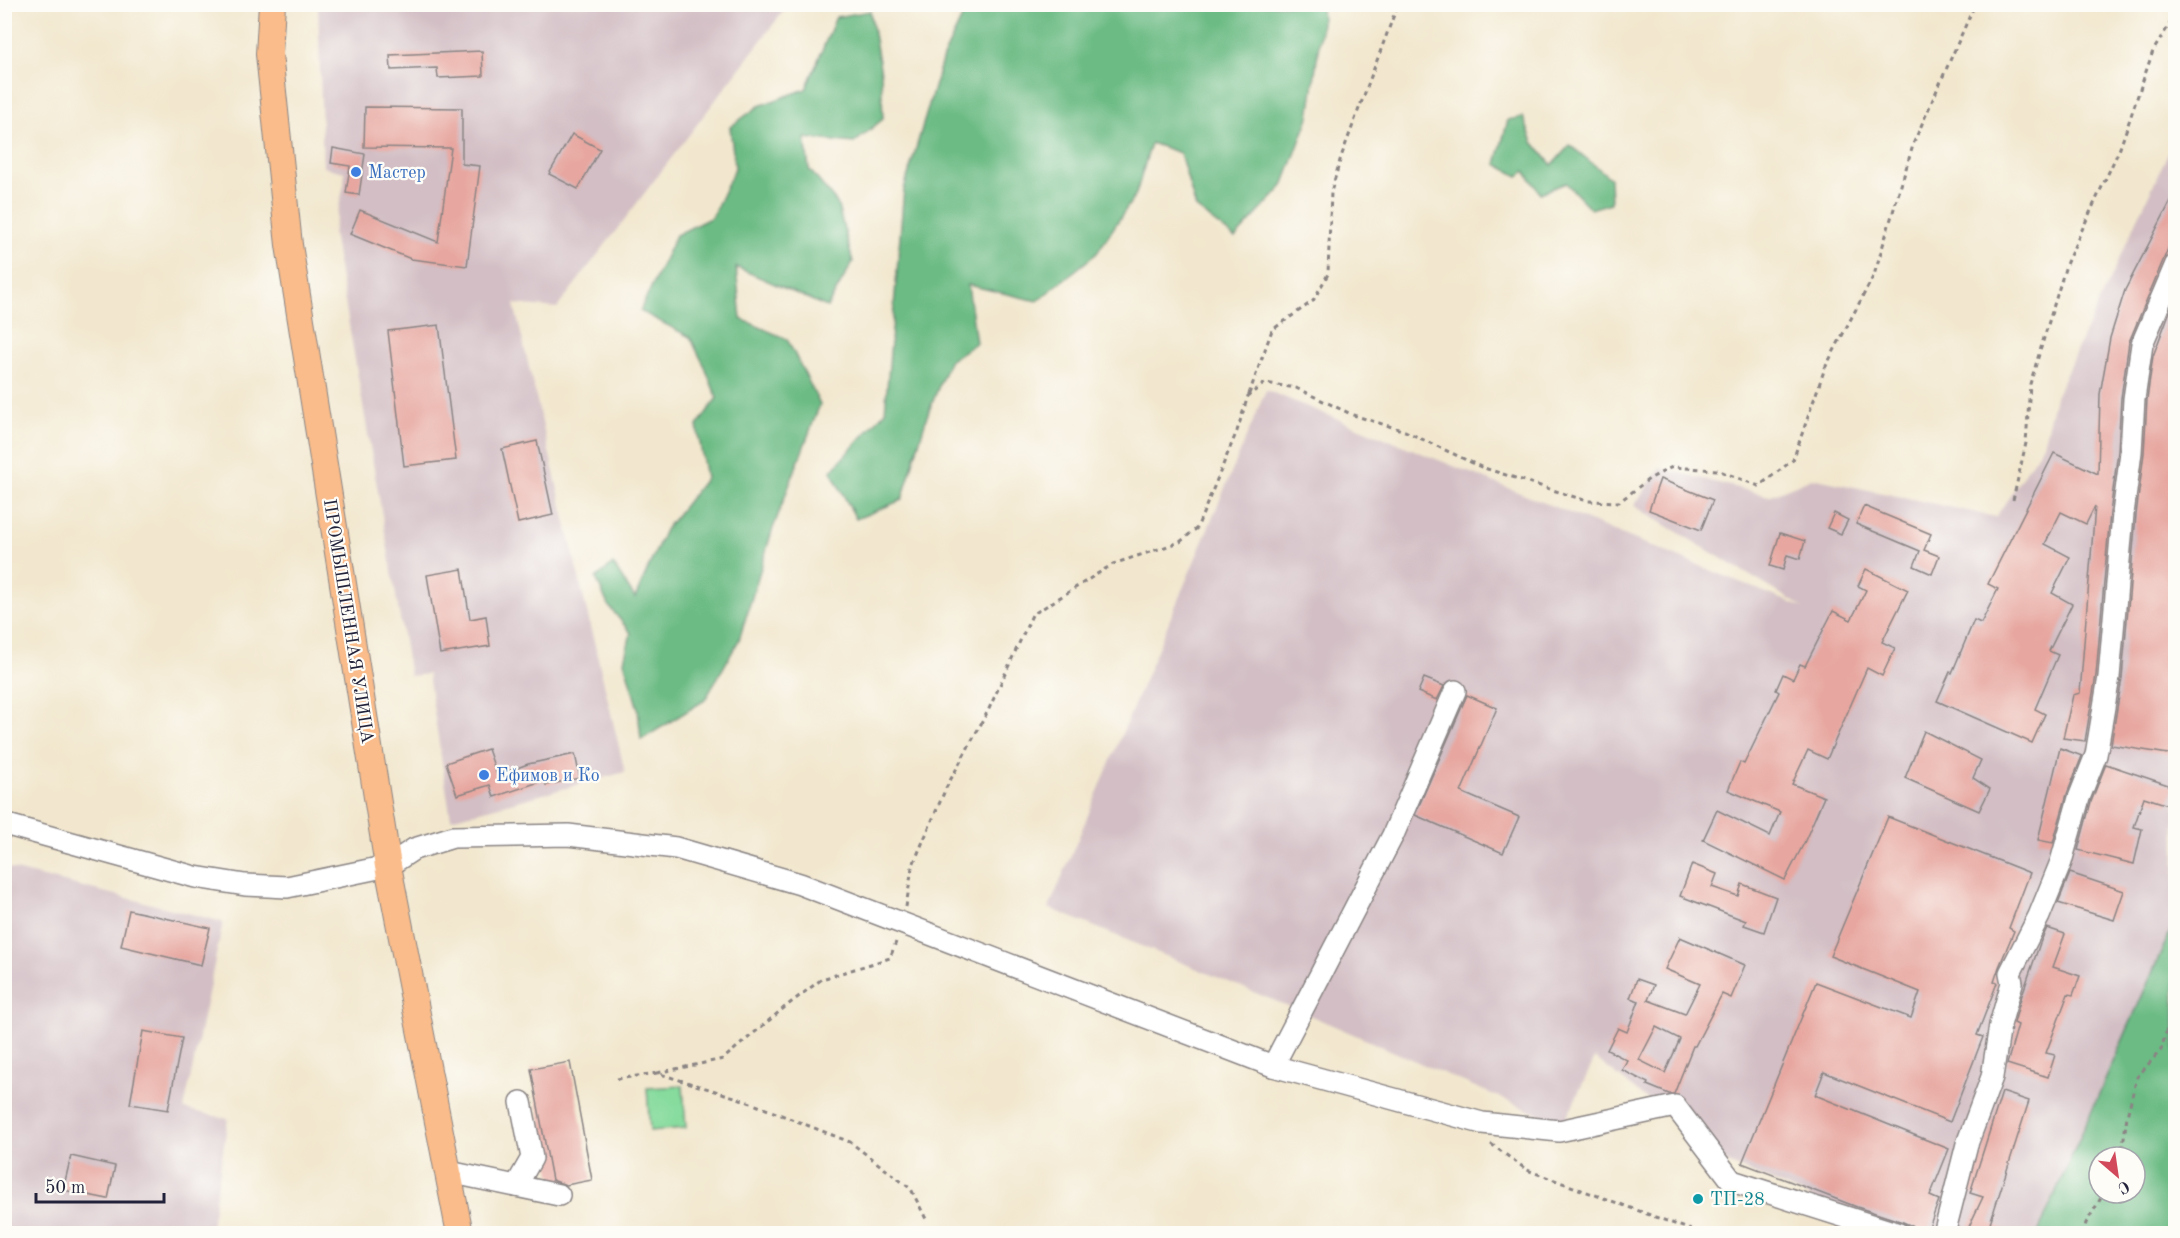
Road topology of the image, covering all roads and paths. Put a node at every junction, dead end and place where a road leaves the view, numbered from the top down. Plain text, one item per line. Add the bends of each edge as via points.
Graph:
1 (272, 4) edge
2 (1398, 4) edge
3 (1975, 4) edge
4 (2175, 14) edge
5 (2175, 264) edge
6 (1248, 396) junction
7 (2013, 500) dead end
8 (1455, 691) dead end
9 (4, 824) edge
10 (388, 866) junction
11 (903, 924) junction
12 (2175, 997) edge
13 (1273, 1066) junction
14 (657, 1073) junction
15 (617, 1079) dead end
16 (521, 1102) dead end
17 (1489, 1142) dead end
18 (2122, 1145) edge
19 (449, 1172) junction
20 (516, 1186) junction
21 (559, 1195) dead end
22 (2097, 1205) edge
23 (927, 1221) dead end
24 (460, 1233) edge
25 (1702, 1233) edge
26 (1899, 1233) edge
27 (1944, 1233) edge
28 (2083, 1233) edge

1 - 10 main road, ПРОМЫШЛЕННАЯ УЛИЦА via 269,54 289,245
2 - 6 path via 1331,192 1328,274 1313,301 1272,330
3 - 6 path via 1914,142 1874,275 1825,368 1793,460 1759,486 1717,470 1672,467 1618,501 1587,501 1481,467 1405,431 1353,415 1296,388 1265,383
4 - 7 path via 2153,51 2120,148 2067,262 2030,384 2026,442
5 - 27 street via 2142,344 2109,677 2096,755 2061,862 2010,973 2012,983 1992,1077 1967,1144
6 - 11 path via 1197,528 1180,542 1113,564 1032,615 988,711 946,788 912,867
8 - 13 street via 1393,835
9 - 10 street via 195,877 245,885 287,887
10 - 11 street via 414,849 453,837 568,835 676,848 800,884
10 - 19 main road, ПРОМЫШЛЕННАЯ УЛИЦА
11 - 13 street
11 - 14 path via 890,958 822,979 723,1059
12 - 18 path via 2161,1050 2137,1077
13 - 26 street via 1482,1123 1559,1131 1675,1106 1732,1181
14 - 15 path
14 - 23 path via 738,1098 850,1142 912,1189
16 - 20 street via 532,1158
17 - 25 path via 1527,1170
19 - 20 street
19 - 24 main road, ПРОМЫШЛЕННАЯ УЛИЦА
20 - 21 street
22 - 28 path

